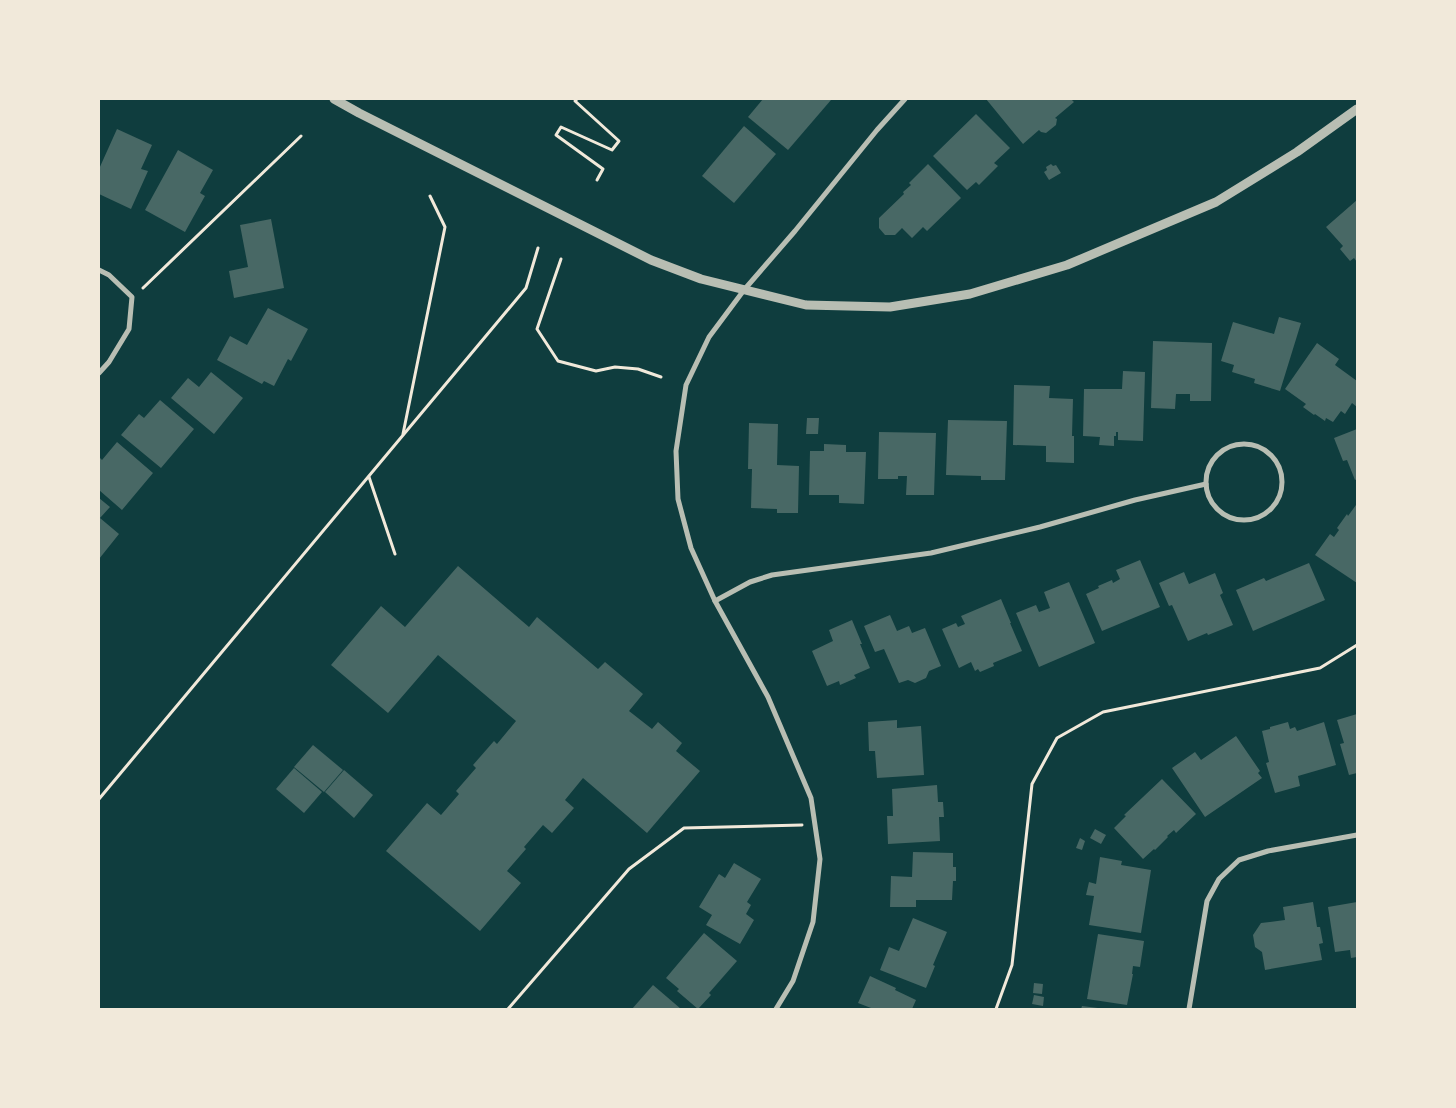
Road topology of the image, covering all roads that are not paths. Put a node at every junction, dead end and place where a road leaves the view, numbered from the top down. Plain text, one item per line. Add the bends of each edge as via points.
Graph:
1 (334, 99) edge
2 (905, 99) edge
3 (1357, 109) edge
4 (99, 270) edge
5 (744, 290) junction
6 (99, 373) edge
7 (1206, 484) junction
8 (715, 601) junction
9 (1357, 836) edge
10 (776, 1009) edge
11 (1189, 1009) edge

1 - 5 street via 651,260 701,279
2 - 5 street
3 - 5 street via 1298,152 1216,202 1067,265 970,294 890,307 806,305
4 - 6 street via 132,297 129,329
5 - 8 street via 709,337 686,386 676,451 678,499 691,548
7 - 7 street via 1209,497 1220,512 1244,521 1266,514 1276,504 1282,477 1273,457 1247,444 1223,451 1211,464
7 - 8 street via 931,553 772,575 750,582
8 - 10 street via 768,697 811,798 820,859 813,922 793,981
9 - 11 street via 1260,853 1239,860 1219,879 1207,901

